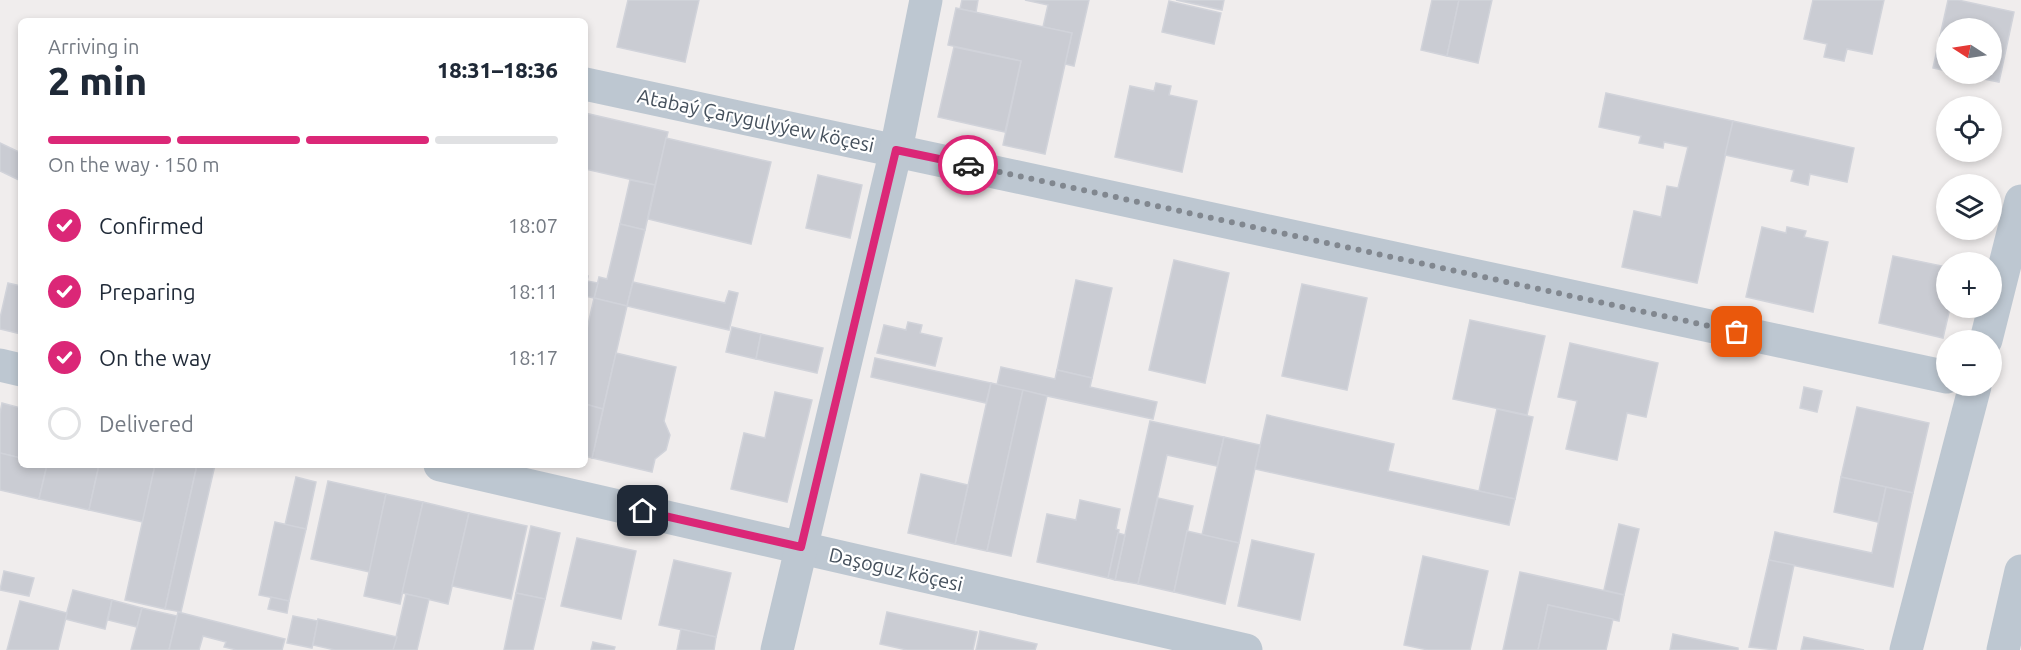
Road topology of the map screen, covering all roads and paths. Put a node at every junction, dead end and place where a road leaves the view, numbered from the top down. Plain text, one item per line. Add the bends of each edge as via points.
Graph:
1 (926, 0) edge
2 (588, 85) edge
3 (896, 150) junction
4 (2021, 201) edge
5 (1989, 330) edge
6 (0, 365) edge
7 (18, 369) edge
8 (1936, 375) edge
9 (1972, 396) edge
10 (453, 468) edge
11 (801, 547) junction
12 (2021, 571) edge
13 (777, 650) edge
14 (1246, 650) edge
15 (1906, 650) edge
16 (2003, 650) edge

1 - 3 street
2 - 3 street, Atabaý Çarygulyýew köçesi
3 - 8 street, Atabaý Çarygulyýew köçesi
3 - 11 street
4 - 5 street
6 - 7 street
9 - 15 street
10 - 11 street, Daşoguz köçesi
11 - 13 street
11 - 14 street, Daşoguz köçesi
12 - 16 street

